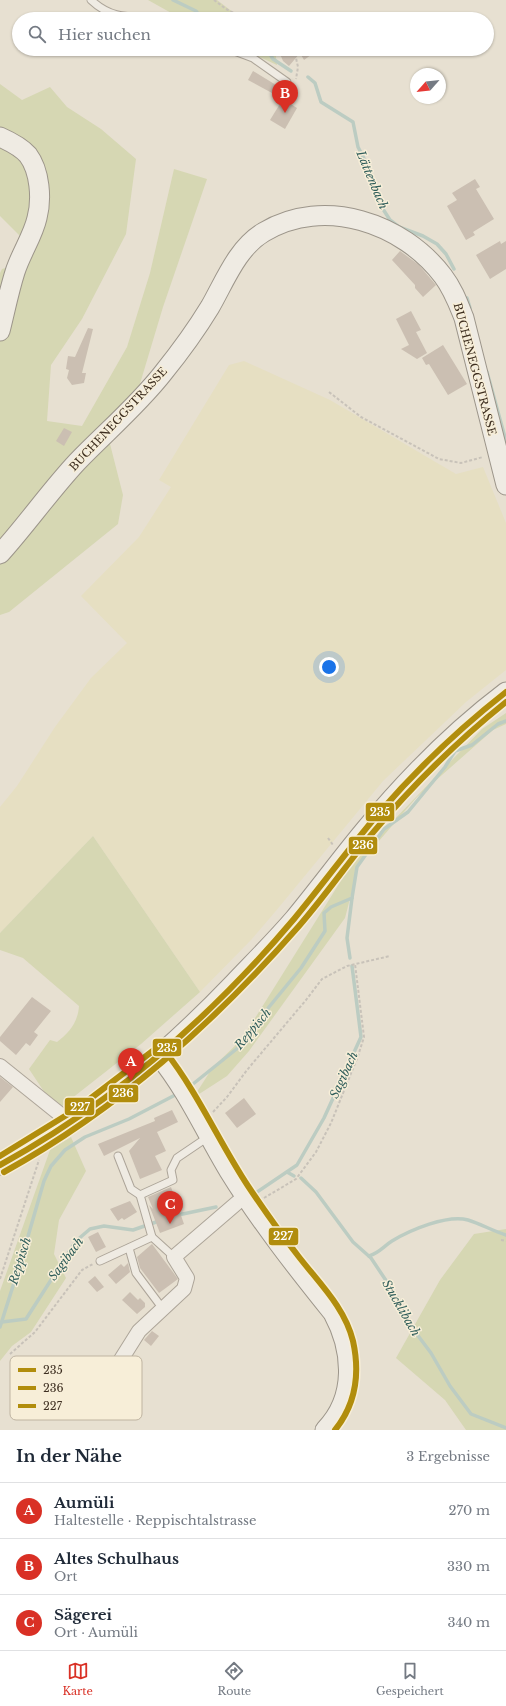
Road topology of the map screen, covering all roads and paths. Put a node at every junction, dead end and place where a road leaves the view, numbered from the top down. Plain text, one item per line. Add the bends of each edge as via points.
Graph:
1 (91, 0) edge
2 (214, 0) edge
3 (108, 12) edge
4 (232, 12) edge
5 (248, 56) edge
6 (296, 56) edge
7 (295, 81) dead end
8 (287, 82) dead end
9 (0, 137) edge
10 (0, 331) edge
11 (329, 392) dead end
12 (497, 454) junction
13 (506, 485) edge
14 (0, 554) edge
15 (506, 692) edge
16 (390, 956) dead end
17 (355, 964) junction
18 (160, 1056) junction
19 (0, 1066) edge
20 (68, 1125) junction
21 (205, 1131) junction
22 (42, 1142) junction
23 (118, 1156) dead end
24 (0, 1165) edge
25 (140, 1195) junction
26 (248, 1201) junction
27 (152, 1237) junction
28 (501, 1240) dead end
29 (506, 1241) edge
30 (129, 1248) junction
31 (174, 1257) junction
32 (100, 1261) joint
33 (0, 1278) edge
34 (163, 1309) junction
35 (10, 1354) dead end
36 (123, 1356) edge
37 (324, 1430) edge

1 - 3 lane
2 - 4 path
5 - 8 lane
6 - 7 path via 298,67
9 - 10 main road via 27,154 34,166 38,181 39,207 37,219 15,272
11 - 12 path via 361,417 446,461 465,462
12 - 13 main road, BUCHENEGGSTRASSE
12 - 14 main road, BUCHENEGGSTRASSE via 464,318 454,294 439,271 420,251 363,220 341,215 300,218 263,232 240,254 196,329 163,374 56,485
15 - 18 main road via 447,741 406,783 364,830 288,925
16 - 17 path
17 - 21 path via 322,979 246,1070
17 - 26 path via 364,1037 331,1123 316,1152 296,1178
18 - 20 main road via 124,1086
18 - 21 main road
19 - 20 street via 61,1115
20 - 22 main road
21 - 25 lane via 177,1158 171,1170 173,1180
21 - 26 main road
22 - 24 main road
22 - 33 path via 39,1162
23 - 25 lane via 131,1189
25 - 27 lane
26 - 31 street
26 - 37 main road via 332,1313 344,1337 349,1365 346,1390 337,1415
27 - 30 lane
27 - 31 lane
28 - 29 path
30 - 32 lane
30 - 34 lane via 136,1273
31 - 34 street via 187,1278 184,1289
32 - 35 path via 82,1270 35,1332
34 - 36 street via 139,1331

